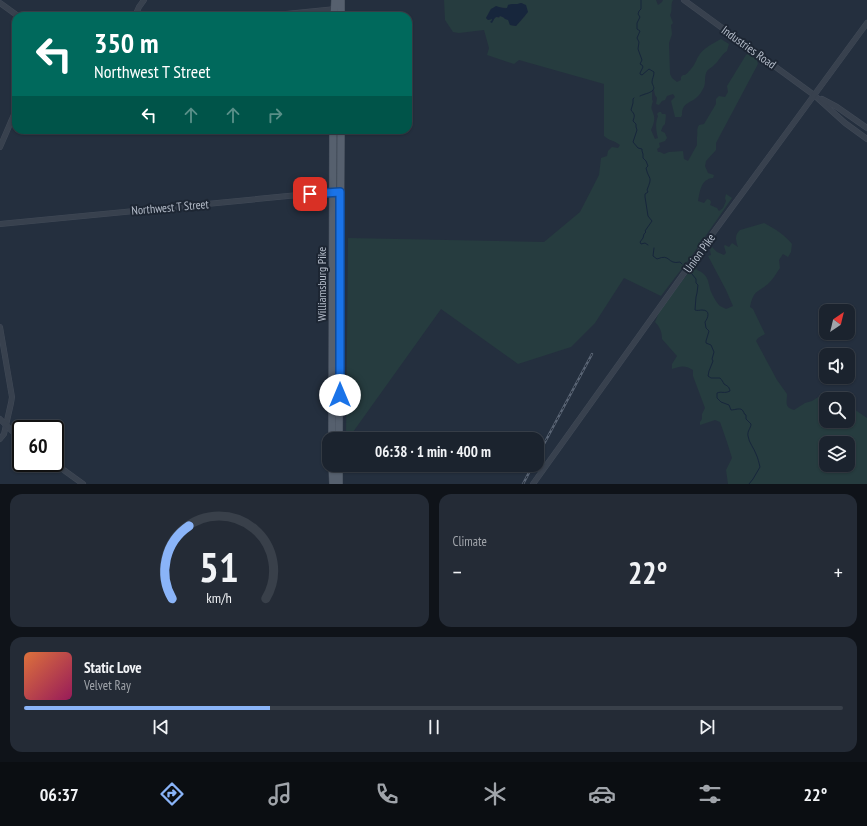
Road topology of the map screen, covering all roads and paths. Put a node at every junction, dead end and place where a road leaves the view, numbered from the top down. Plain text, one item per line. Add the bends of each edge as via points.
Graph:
1 (144, 0) edge
2 (335, 0) edge
3 (341, 0) edge
4 (684, 0) edge
5 (0, 3) edge
6 (12, 12) edge
7 (137, 12) edge
8 (338, 12) edge
9 (338, 12) edge
10 (867, 23) edge
11 (814, 95) junction
12 (12, 119) edge
13 (867, 128) edge
14 (333, 134) edge
15 (341, 134) edge
16 (867, 139) edge
17 (0, 147) edge
18 (332, 192) junction
19 (340, 192) junction
20 (0, 224) edge
21 (0, 327) edge
22 (0, 418) edge
23 (6, 424) junction
24 (12, 431) edge
25 (332, 432) edge
26 (339, 432) edge
27 (0, 439) edge
28 (64, 470) edge
29 (332, 472) edge
30 (339, 472) edge
31 (83, 484) edge
32 (333, 484) edge
33 (339, 484) edge
34 (533, 484) edge

1 - 7 street
2 - 8 main road
3 - 9 main road
4 - 11 street, Industries Road
5 - 6 street
10 - 11 street, Union Pike
11 - 13 street, Industries Road
11 - 16 street, Industries Road
11 - 34 street, Union Pike
12 - 17 street
14 - 18 main road, Williamsburg Pike
15 - 19 main road, Williamsburg Pike
18 - 19 street, Northwest T Street
18 - 20 street, Northwest T Street
18 - 25 main road, Williamsburg Pike
19 - 26 main road, Williamsburg Pike
21 - 23 street via 12,397
22 - 23 street
23 - 24 street
23 - 27 street
28 - 31 street
29 - 32 main road
30 - 33 main road

